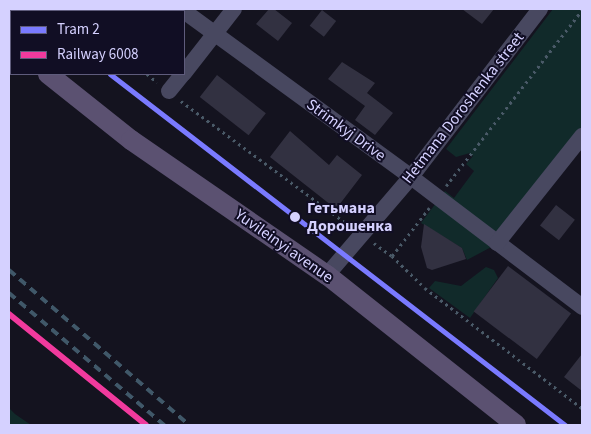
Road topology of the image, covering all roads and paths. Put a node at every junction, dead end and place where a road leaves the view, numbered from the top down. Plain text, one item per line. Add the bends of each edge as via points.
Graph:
1 (234, 9) edge
2 (540, 9) edge
3 (185, 12) edge
4 (214, 34) junction
5 (185, 70) edge
6 (49, 75) edge
7 (182, 75) edge
8 (169, 92) dead end
9 (582, 136) edge
10 (411, 177) junction
11 (497, 243) junction
12 (392, 256) dead end
13 (327, 275) junction
14 (582, 307) edge
15 (582, 408) edge
16 (516, 425) edge

1 - 4 street
2 - 10 street, Hetmana Doroshenka street
3 - 4 street, Strimkyj Drive
4 - 5 street
4 - 10 street, Strimkyj Drive
6 - 13 main road, Yuvileinyi avenue via 131,140
7 - 8 street
9 - 11 street
10 - 11 street, Strimkyj Drive
10 - 13 street, Hetmana Doroshenka street
11 - 14 street, Strimkyj Drive
12 - 15 path via 425,288
13 - 16 main road, Yuvileinyi avenue

